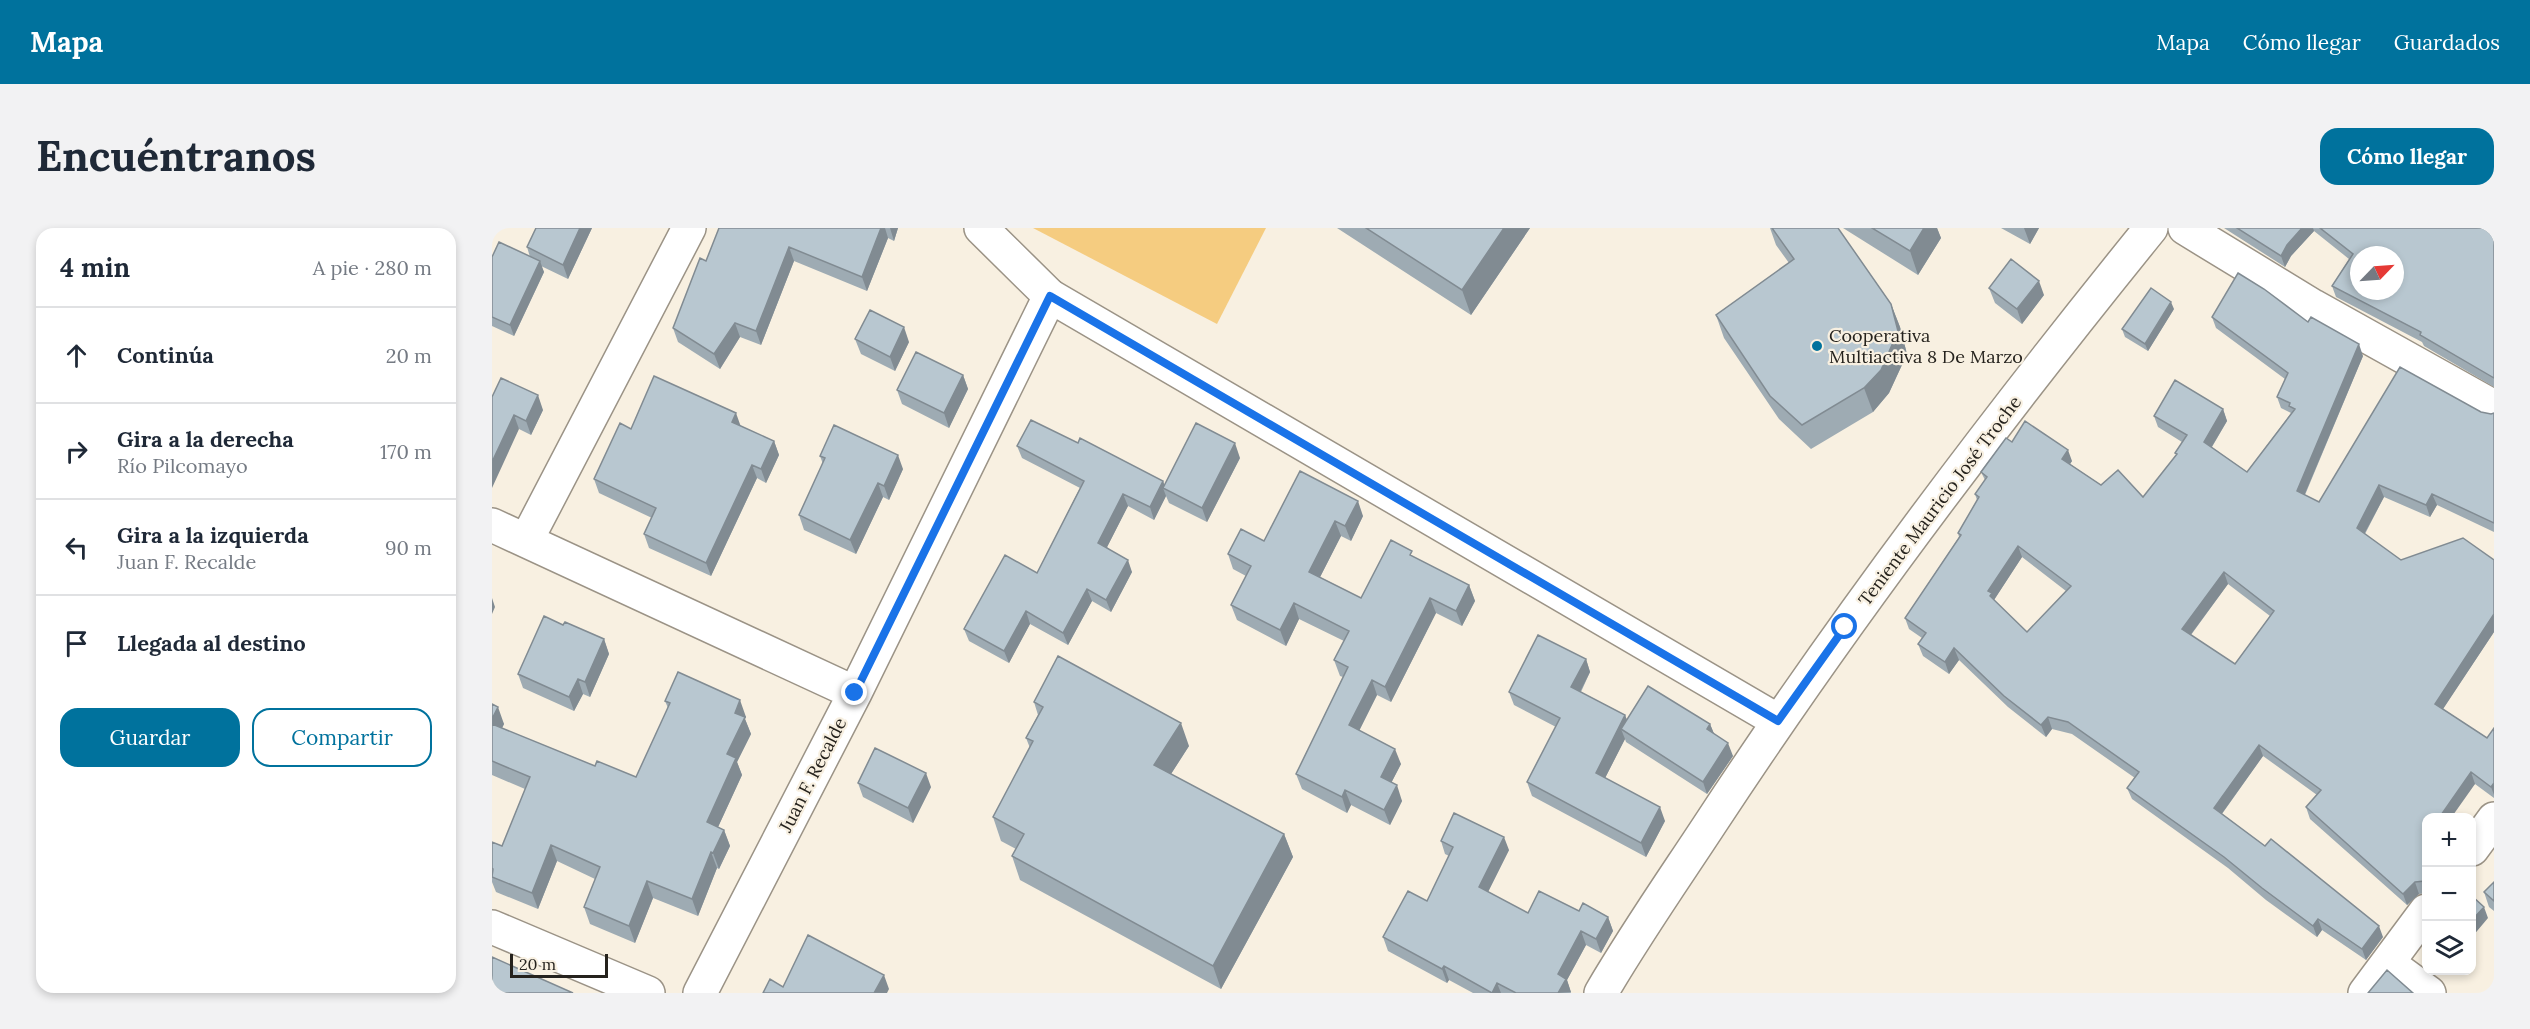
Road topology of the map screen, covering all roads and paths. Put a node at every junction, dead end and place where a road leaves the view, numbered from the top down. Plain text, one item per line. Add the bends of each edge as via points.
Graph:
1 (689, 228) edge
2 (981, 228) edge
3 (2151, 228) edge
4 (2185, 228) edge
5 (1050, 296) junction
6 (2494, 407) edge
7 (492, 525) edge
8 (527, 539) junction
9 (855, 693) junction
10 (1778, 721) junction
11 (2494, 819) edge
12 (2476, 844) edge
13 (2422, 918) edge
14 (492, 927) edge
15 (2388, 963) junction
16 (648, 993) edge
17 (700, 993) edge
18 (1601, 993) edge
19 (2365, 993) edge
20 (2429, 993) edge

1 - 8 street
2 - 5 street
3 - 10 street, Teniente Mauricio José Troche via 2020,394
4 - 6 street via 2313,306
5 - 9 street, Juan F. Recalde
5 - 10 street
7 - 8 street
8 - 9 street
9 - 17 street, Juan F. Recalde
10 - 18 street, Teniente Mauricio José Troche
11 - 12 street
13 - 15 street
14 - 16 street
15 - 19 street
15 - 20 street

